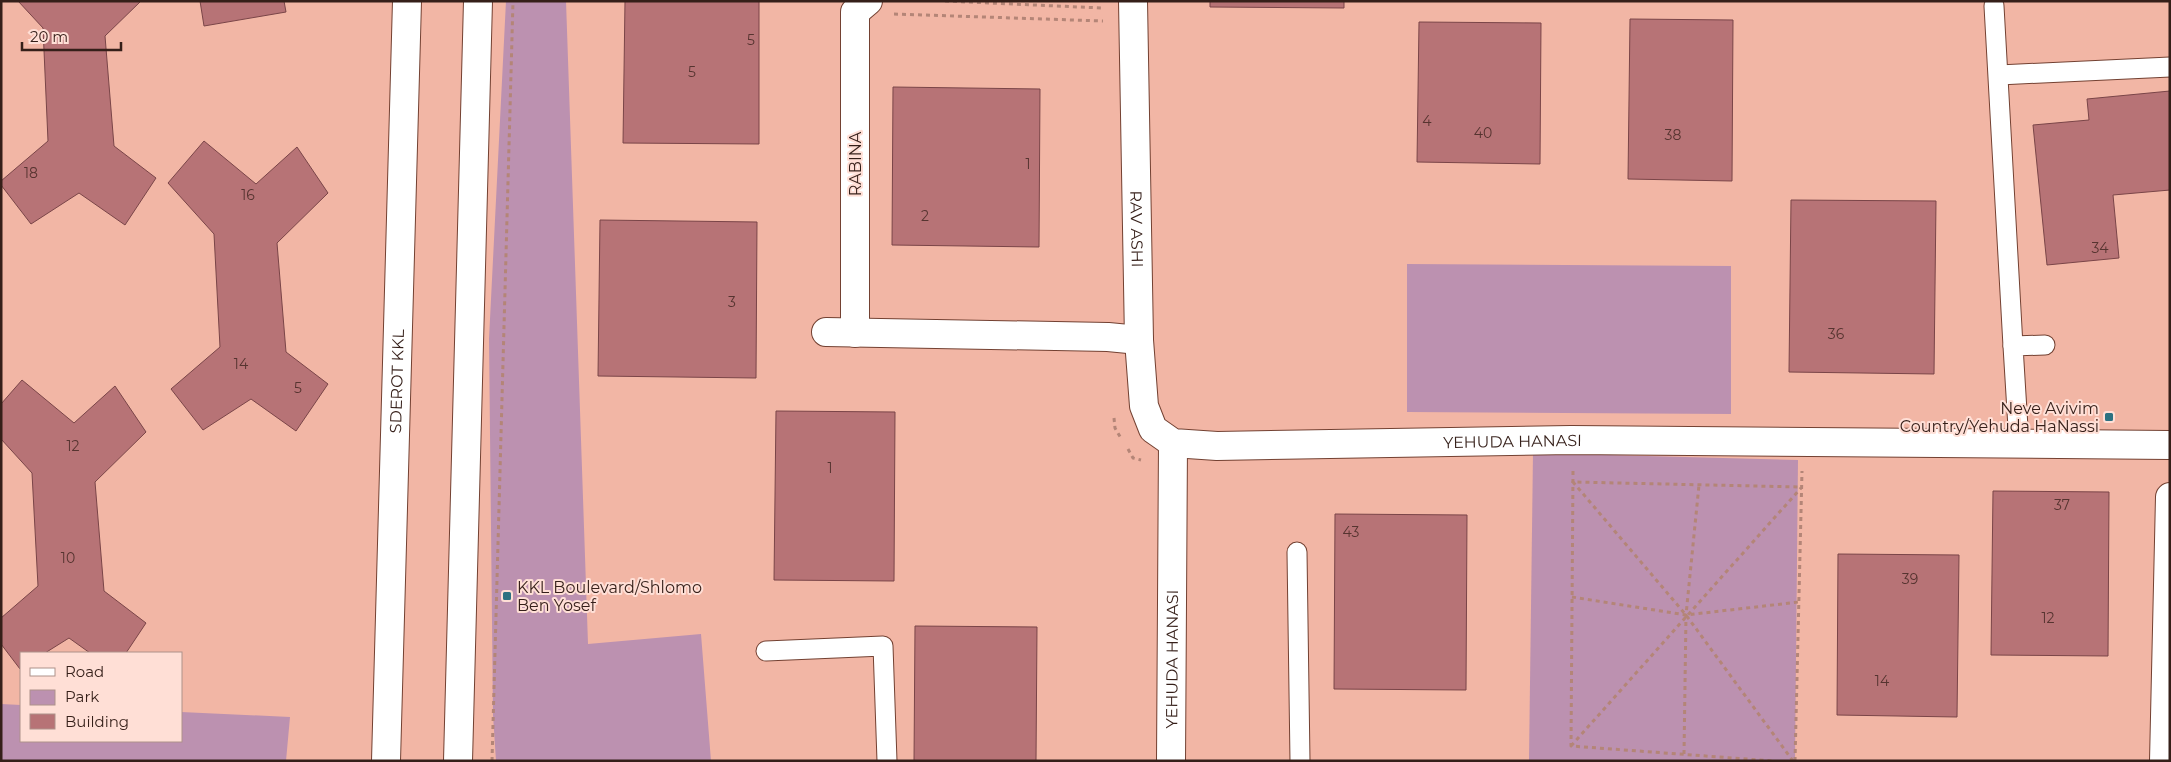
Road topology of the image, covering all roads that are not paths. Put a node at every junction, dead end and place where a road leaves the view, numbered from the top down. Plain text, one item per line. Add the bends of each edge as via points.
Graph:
1 (407, 1) edge
2 (478, 1) edge
3 (880, 4) edge
4 (1134, 5) edge
5 (1994, 6) dead end
6 (2170, 67) edge
7 (1999, 76) junction
8 (826, 332) dead end
9 (855, 333) junction
10 (1139, 340) junction
11 (2045, 345) dead end
12 (2013, 346) junction
13 (2019, 444) junction
14 (2170, 445) edge
15 (1173, 455) junction
16 (2170, 497) edge
17 (1297, 552) dead end
18 (766, 651) dead end
19 (386, 761) edge
20 (458, 761) edge
21 (886, 761) edge
22 (1171, 761) edge
23 (1300, 761) edge
24 (2164, 761) edge

1 - 19 street, SDEROT KKL
2 - 20 street
3 - 9 street, RABINA via 855,12
4 - 10 street, RAV ASHI
5 - 7 lane
6 - 7 lane
7 - 12 lane
8 - 9 street
9 - 10 street
10 - 15 street, RAV ASHI via 1144,406 1153,429
11 - 12 lane
12 - 13 lane
13 - 14 street, YEHUDA HANASI
13 - 15 street, YEHUDA HANASI via 1581,440 1217,446
15 - 22 street, YEHUDA HANASI
16 - 24 street
17 - 23 lane
18 - 21 lane via 883,646

